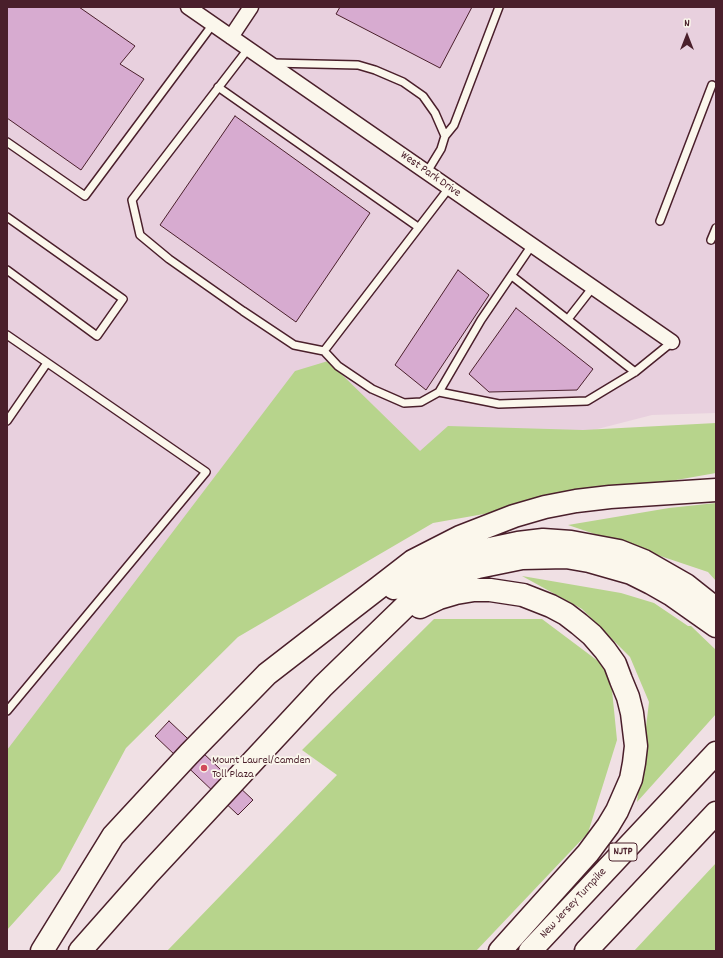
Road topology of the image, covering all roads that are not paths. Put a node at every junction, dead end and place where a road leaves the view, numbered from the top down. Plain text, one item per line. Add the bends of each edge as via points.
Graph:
1 (188, 7) edge
2 (251, 7) edge
3 (499, 7) edge
4 (212, 24) junction
5 (230, 37) junction
6 (248, 49) junction
7 (268, 63) junction
8 (712, 84) dead end
9 (218, 87) junction
10 (445, 136) junction
11 (7, 142) edge
12 (427, 172) junction
13 (449, 188) junction
14 (7, 217) edge
15 (660, 221) dead end
16 (418, 227) junction
17 (716, 228) edge
18 (711, 240) dead end
19 (532, 245) junction
20 (7, 270) edge
21 (512, 276) junction
22 (593, 287) junction
23 (568, 320) junction
24 (7, 335) edge
25 (672, 342) joint
26 (324, 351) junction
27 (47, 363) junction
28 (635, 372) junction
29 (439, 392) junction
30 (7, 421) edge
31 (716, 490) edge
32 (716, 609) edge
33 (347, 612) junction
34 (716, 626) edge
35 (378, 633) junction
36 (7, 711) edge
37 (716, 753) edge
38 (716, 813) edge
39 (71, 906) junction
40 (95, 933) junction
41 (26, 951) edge
42 (42, 951) edge
43 (75, 951) edge
44 (80, 951) edge
45 (500, 951) edge
46 (530, 951) edge
47 (586, 951) edge

1 - 4 street, West Park Drive
2 - 5 street
3 - 10 lane via 454,125
4 - 5 street, West Park Drive
4 - 11 lane via 85,196
5 - 6 street, West Park Drive
6 - 7 street, West Park Drive
6 - 9 lane
7 - 10 lane via 358,66 375,70 403,82 423,96 435,113
7 - 12 street, West Park Drive
8 - 15 lane
9 - 16 lane
9 - 26 lane via 132,200 140,235 169,259 294,345
10 - 12 lane via 441,149
12 - 13 street, West Park Drive
13 - 16 lane
13 - 19 street, West Park Drive
14 - 20 lane via 123,299 97,336
16 - 26 lane
17 - 18 lane
19 - 21 lane
19 - 22 street, West Park Drive
21 - 23 lane
21 - 29 lane via 481,320
22 - 23 lane
22 - 25 street, West Park Drive
23 - 28 lane
24 - 27 lane
25 - 28 lane
26 - 29 lane via 338,366 372,389 404,403 421,402
27 - 30 lane
27 - 36 lane via 206,472
28 - 29 lane via 587,401 499,404
31 - 33 highway via 576,501 514,516 460,536 413,561
32 - 33 highway via 686,585 644,561 596,546 543,540 518,542 466,554
33 - 39 highway via 267,674 189,754 113,836
34 - 35 highway via 672,595 631,573 589,561 544,557 499,562 450,577 416,596
35 - 40 highway via 313,696
35 - 45 highway via 422,606 456,592 490,590 523,595 566,614 592,635 614,664 628,697 636,746 631,779 617,811 588,853
37 - 46 highway, New Jersey Turnpike / NJTP
38 - 47 highway
39 - 41 highway
39 - 42 highway
40 - 43 highway
40 - 44 highway

